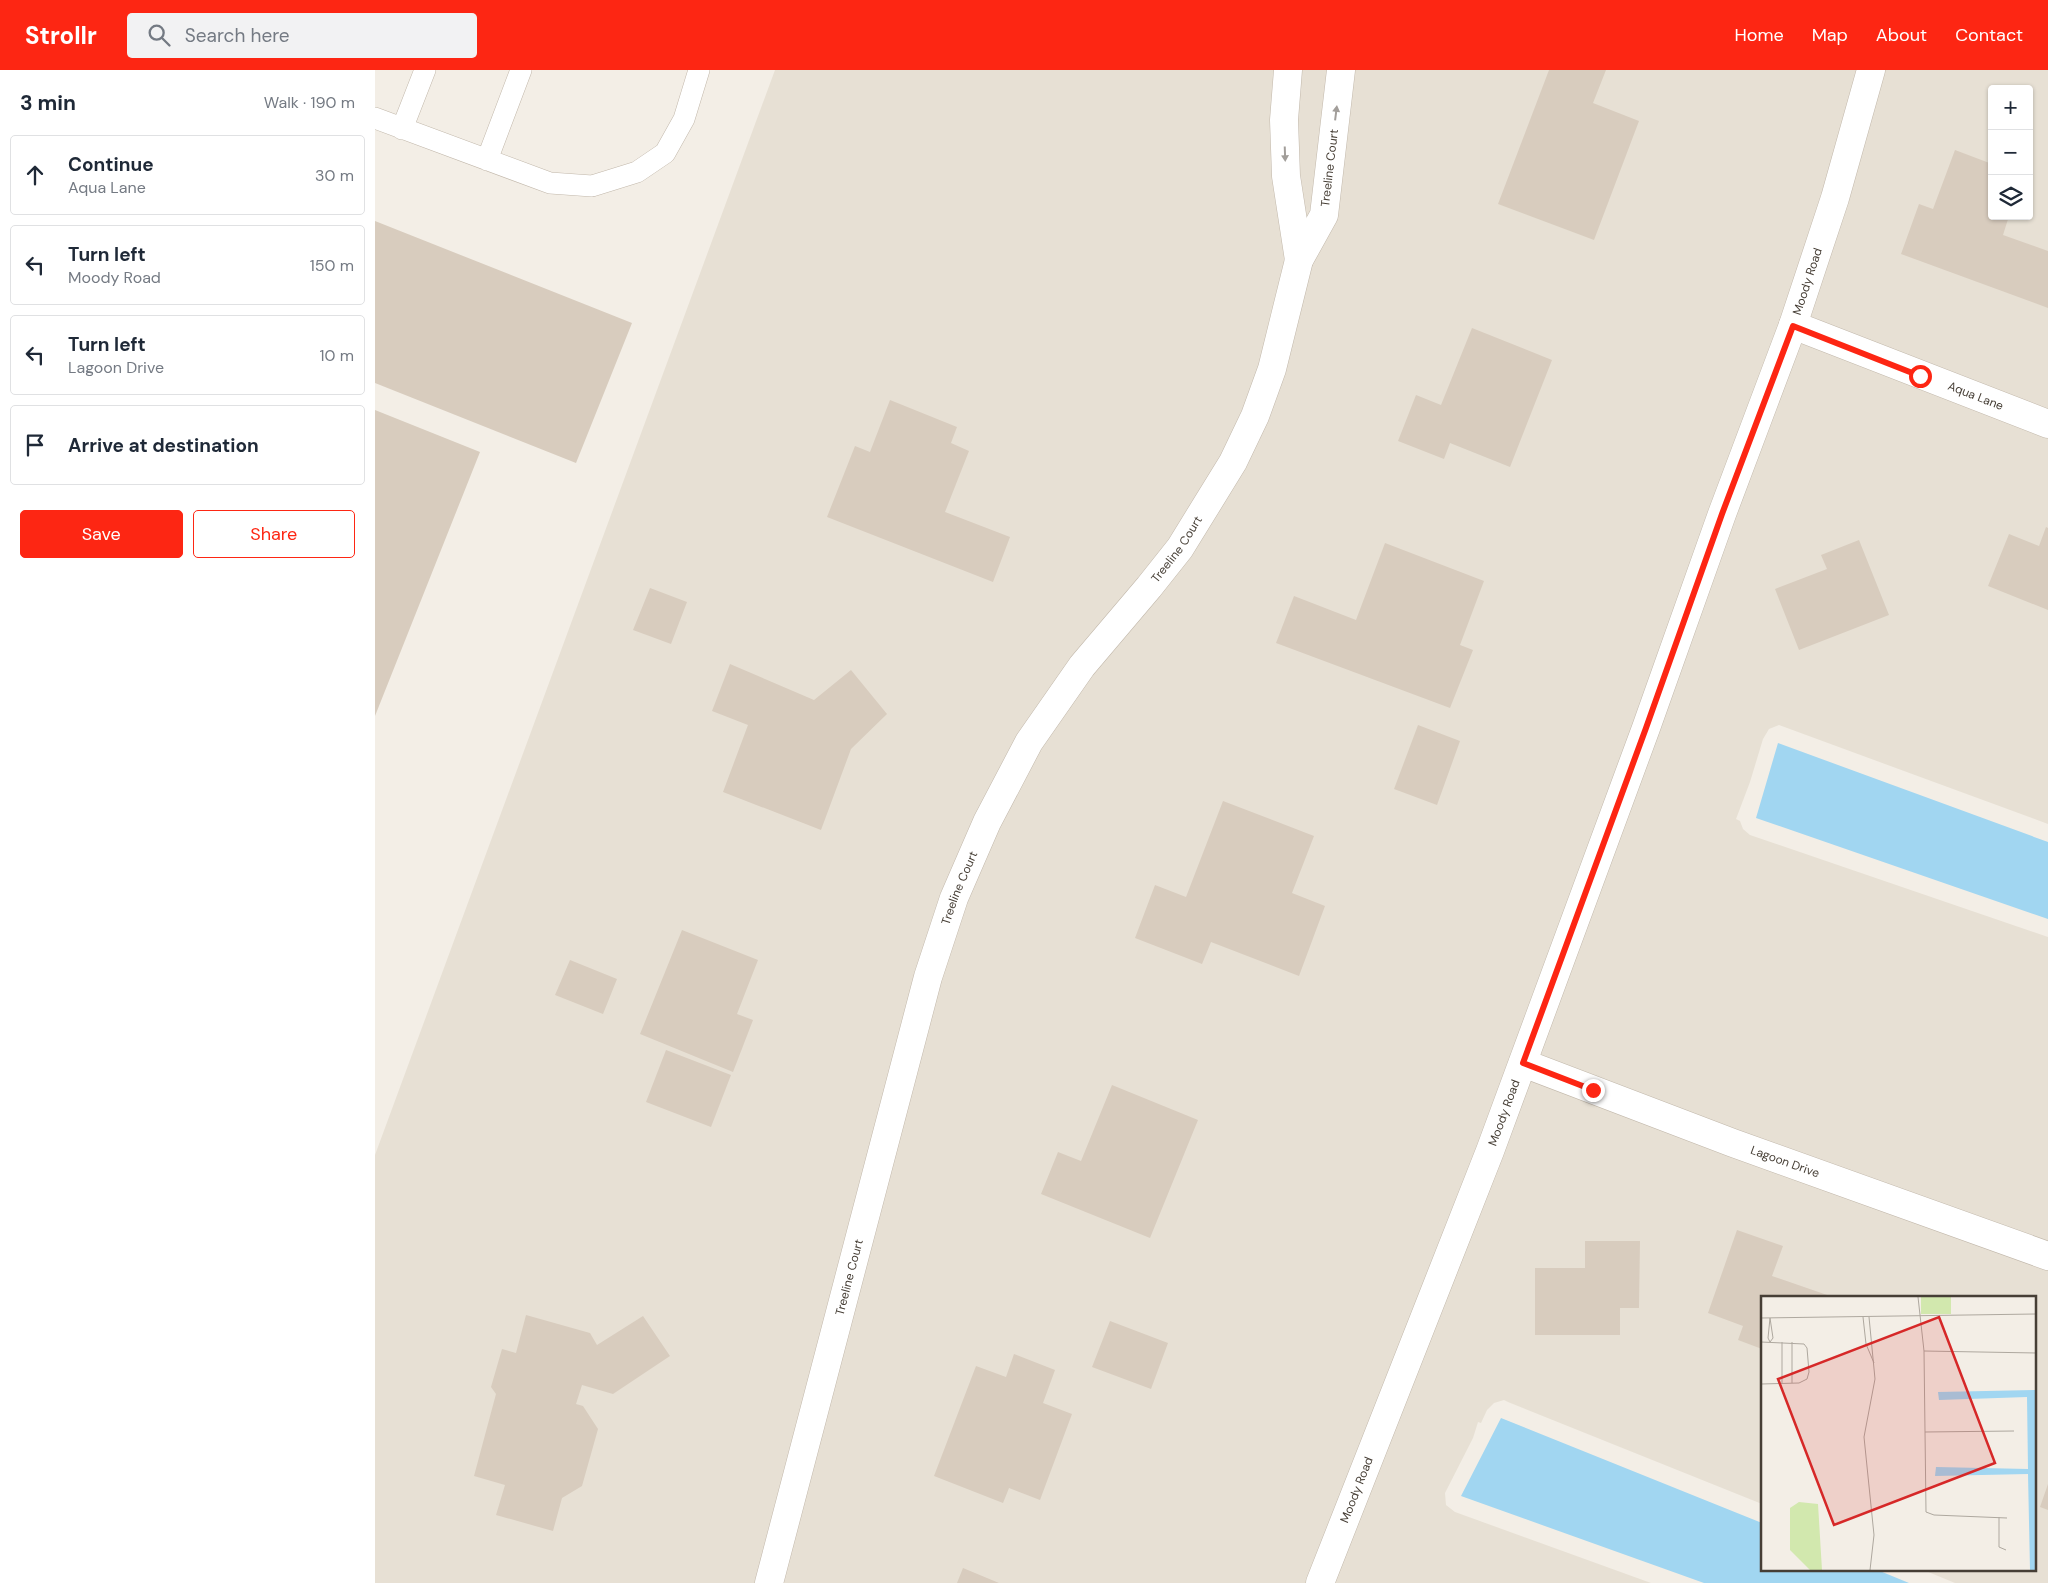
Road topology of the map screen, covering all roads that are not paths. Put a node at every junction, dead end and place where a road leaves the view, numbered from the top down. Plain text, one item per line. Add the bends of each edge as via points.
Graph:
1 (425, 70) edge
2 (521, 70) edge
3 (699, 70) edge
4 (1288, 70) edge
5 (1341, 70) edge
6 (1871, 70) edge
7 (375, 118) edge
8 (402, 129) junction
9 (487, 160) junction
10 (1299, 260) junction
11 (1793, 326) junction
12 (2048, 424) edge
13 (1523, 1063) junction
14 (2048, 1256) edge
15 (769, 1583) edge
16 (1319, 1583) edge

1 - 8 lane
2 - 9 lane
3 - 9 lane via 684,119 665,153 637,172 593,186 550,183
4 -> 10 street, Treeline Court via 1286,176
10 -> 5 street, Treeline Court via 1324,215
6 - 11 street, Moody Road via 1835,198
7 - 8 lane
8 - 9 lane
10 - 15 street, Treeline Court via 1272,368 1255,416 1233,462 1180,548 1082,666 1029,742 987,822 954,898 928,977
11 - 12 street, Aqua Lane
11 - 13 street, Moody Road
13 - 14 street, Lagoon Drive via 1733,1143
13 - 16 street, Moody Road

